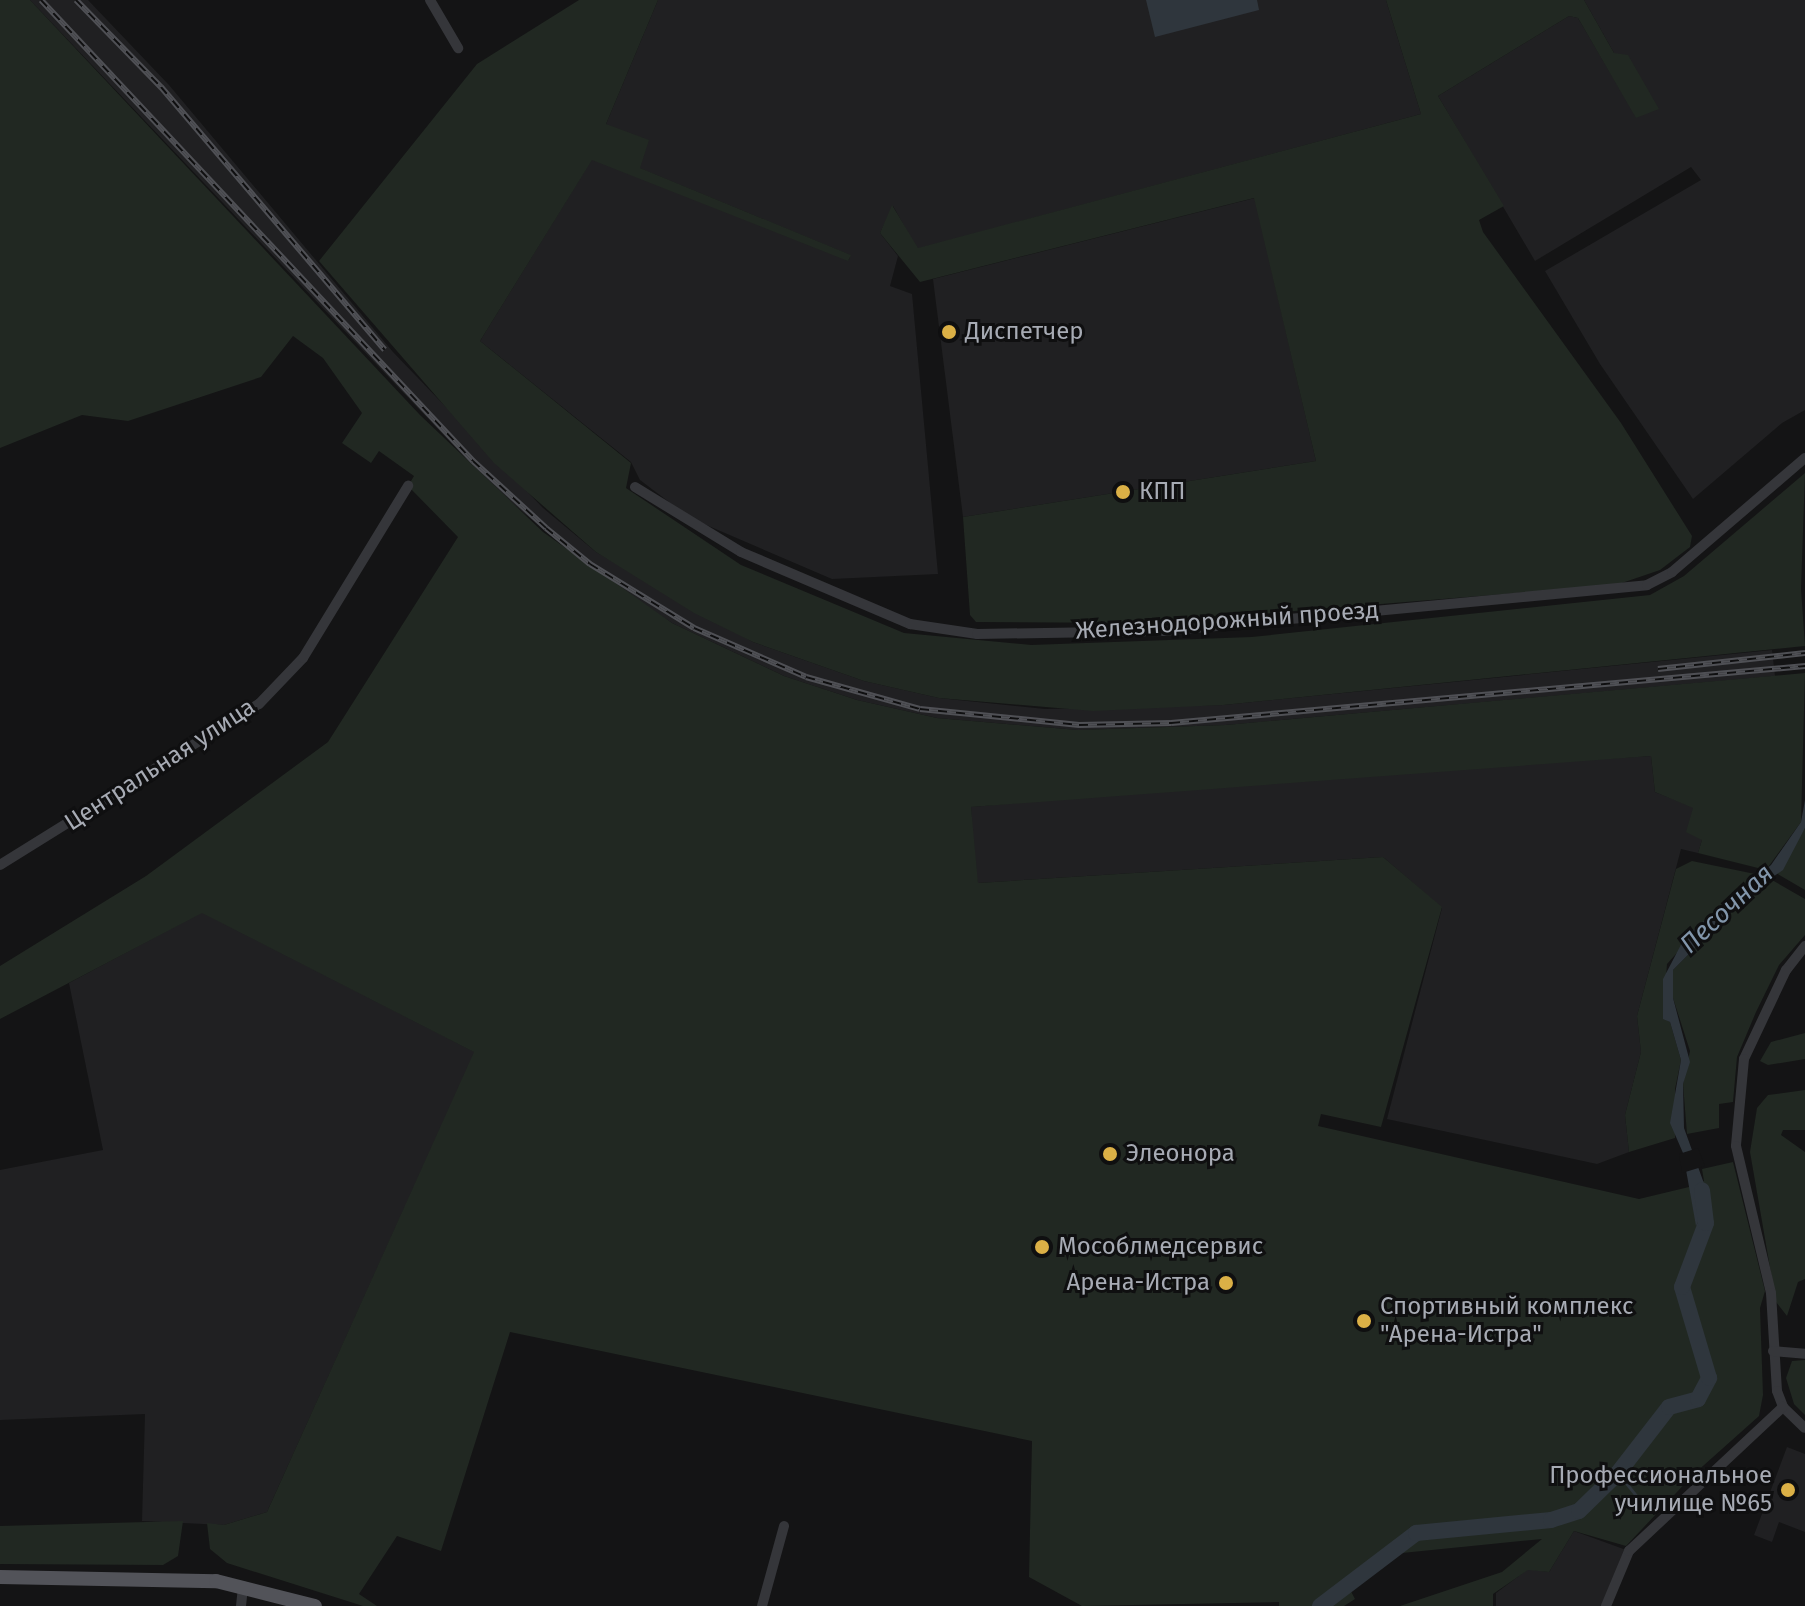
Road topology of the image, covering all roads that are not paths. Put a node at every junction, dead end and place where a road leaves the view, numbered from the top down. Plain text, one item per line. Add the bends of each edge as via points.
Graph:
1 (430, 0) edge
2 (458, 48) dead end
3 (1805, 458) edge
4 (408, 486) dead end
5 (635, 487) dead end
6 (0, 865) edge
7 (1805, 946) edge
8 (1773, 1351) junction
9 (1805, 1354) edge
10 (1783, 1407) junction
11 (1805, 1428) edge
12 (784, 1526) dead end
13 (0, 1577) edge
14 (243, 1586) junction
15 (241, 1606) edge
16 (315, 1606) edge
17 (762, 1606) edge
18 (1606, 1606) edge

1 - 2 street
3 - 5 street, Железнодорожный проезд via 1683,564 1647,585 1148,631 977,634 910,624 741,552
4 - 6 street, Центральная улица via 303,658 259,704
7 - 8 street via 1757,1027 1738,1093 1736,1146 1771,1293
8 - 9 street
8 - 10 street
10 - 11 street
10 - 18 street via 1629,1551
12 - 17 street
13 - 14 main road via 193,1579
14 - 15 street
14 - 16 main road

